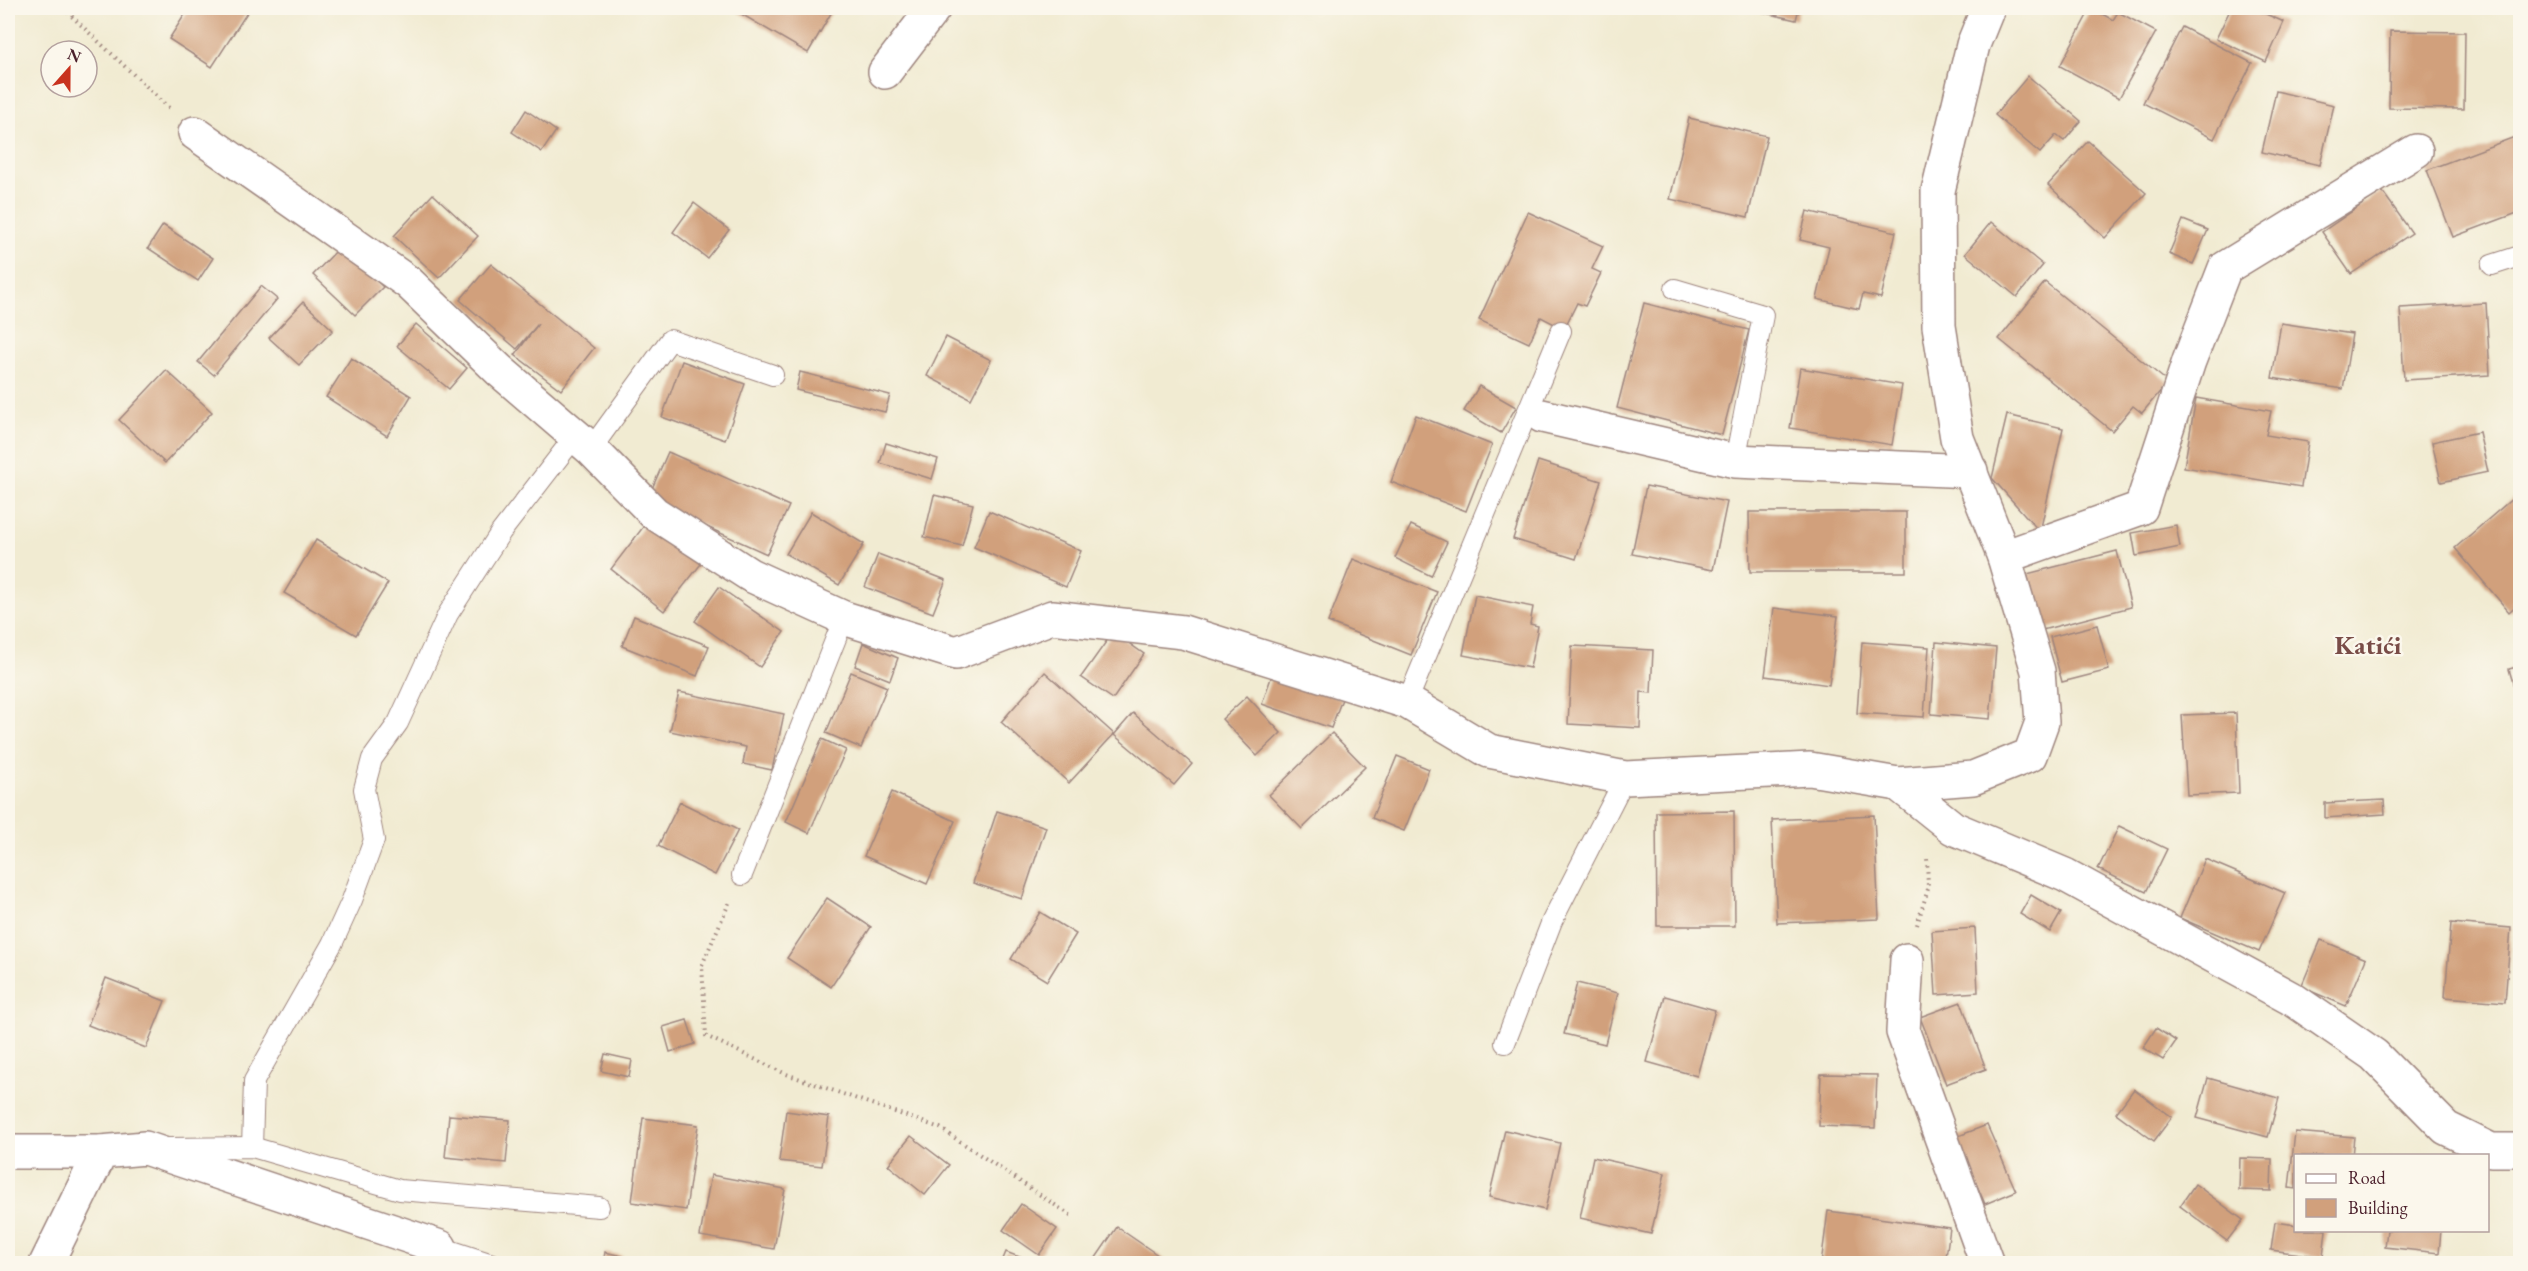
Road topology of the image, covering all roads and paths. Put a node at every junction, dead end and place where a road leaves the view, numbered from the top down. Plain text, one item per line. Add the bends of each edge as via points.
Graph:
1 (63, 8) edge
2 (934, 8) edge
3 (1988, 8) edge
4 (885, 72) dead end
5 (195, 133) joint
6 (2416, 151) dead end
7 (2520, 256) edge
8 (2492, 265) dead end
9 (1675, 289) dead end
10 (1561, 331) dead end
11 (773, 375) dead end
12 (1542, 416) dead end
13 (584, 442) junction
14 (1736, 461) junction
15 (1971, 471) junction
16 (2004, 557) junction
17 (844, 618) junction
18 (1407, 702) junction
19 (1624, 778) junction
20 (1898, 784) junction
21 (1928, 807) junction
22 (742, 875) joint
23 (1907, 960) joint
24 (1505, 1043) dead end
25 (252, 1147) junction
26 (145, 1148) junction
27 (2520, 1150) edge
28 (8, 1152) edge
29 (100, 1152) junction
30 (599, 1207) dead end
31 (1073, 1217) dead end
32 (427, 1255) edge
33 (46, 1263) edge
34 (492, 1263) edge
35 (1987, 1263) edge

1 - 5 path
2 - 4 street
3 - 15 street via 1973,45 1938,191 1939,326 1957,438
5 - 13 street via 408,283 498,370
6 - 16 street via 2225,268 2189,361 2141,508
7 - 8 lane
9 - 14 lane via 1763,315
10 - 18 lane
11 - 13 lane via 670,340
12 - 14 street
13 - 17 street via 654,513 750,575
13 - 25 lane via 501,532 448,614 398,723 372,759 364,789 374,840 332,944 254,1081
14 - 15 street
15 - 16 street
16 - 20 street via 2038,671 2042,722 2030,755 1974,778
17 - 18 street via 956,653 1052,617 1183,632
17 - 22 lane
18 - 19 street via 1489,751
19 - 20 street via 1810,769
19 - 24 lane via 1552,921
20 - 21 street
21 - 23 path via 1928,889
21 - 27 street via 1953,828 2065,875 2294,1000 2374,1055 2446,1128 2491,1150
22 - 31 path via 702,965 706,1036 786,1074 940,1128
23 - 35 street via 1903,1032
25 - 26 lane
25 - 30 lane via 400,1190
26 - 29 street
26 - 32 street
28 - 29 street
29 - 33 street
32 - 34 lane

